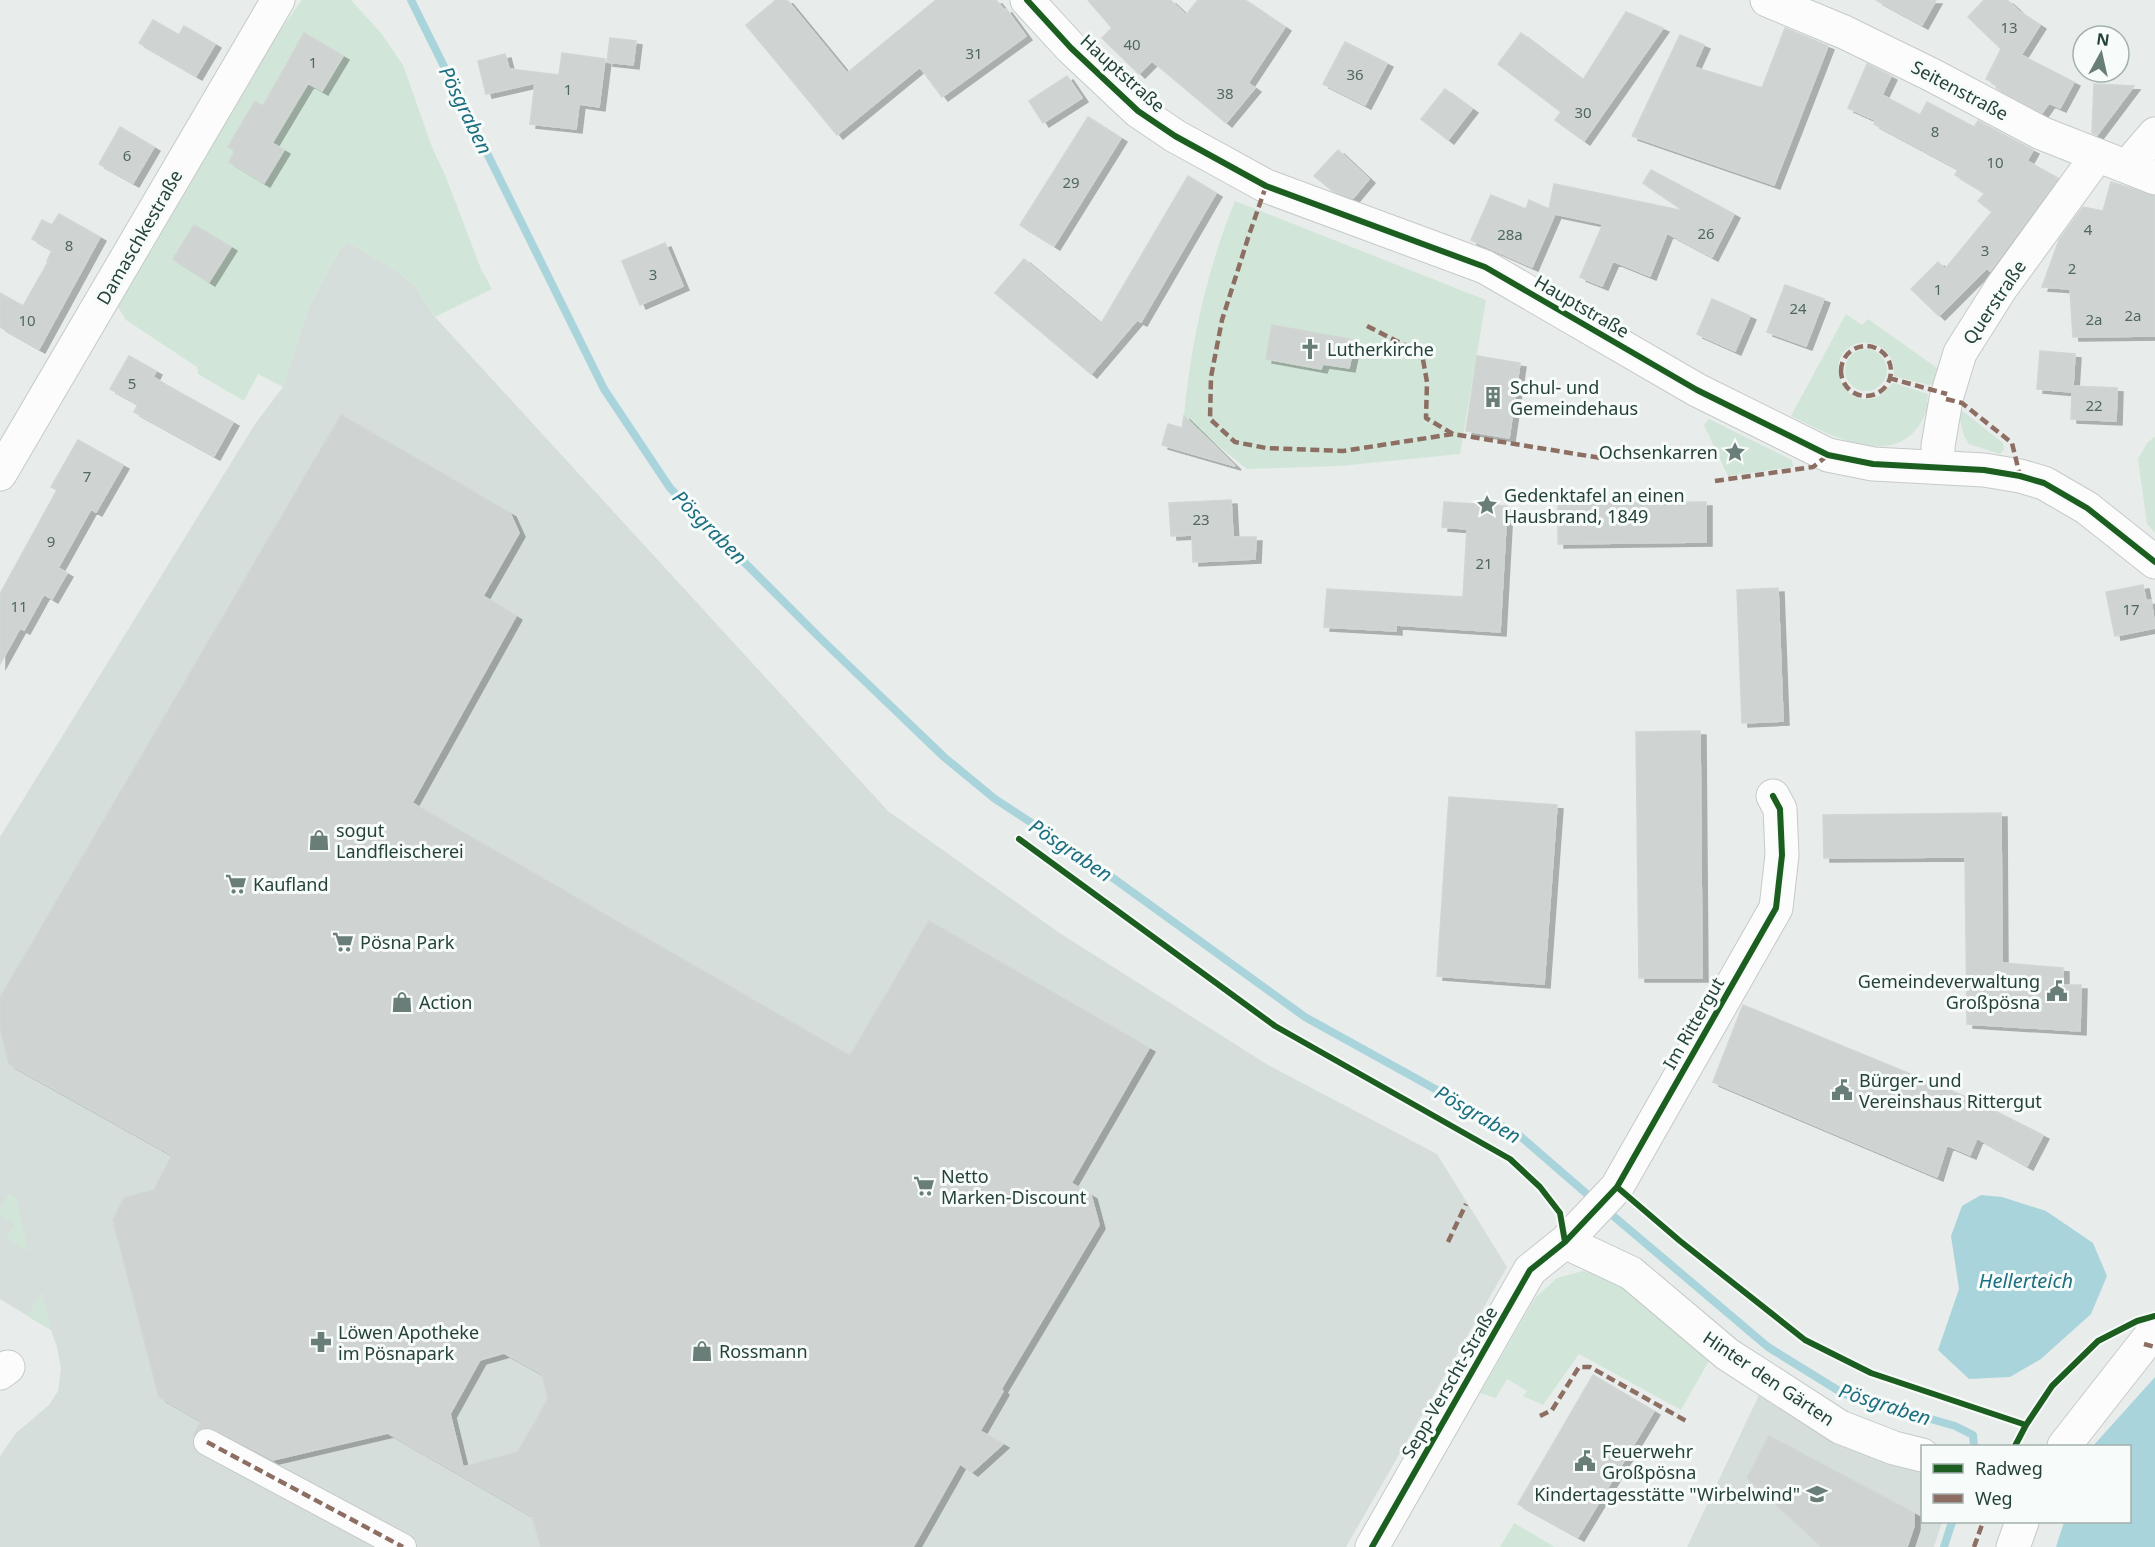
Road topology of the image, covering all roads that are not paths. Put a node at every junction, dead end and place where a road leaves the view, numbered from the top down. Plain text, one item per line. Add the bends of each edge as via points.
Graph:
1 (278, 0) edge
2 (1027, 0) edge
3 (1767, 0) edge
4 (2155, 134) edge
5 (2097, 156) junction
6 (2142, 173) edge
7 (1938, 467) junction
8 (0, 474) edge
9 (2155, 562) edge
10 (1773, 796) dead end
11 (1565, 1242) junction
12 (2155, 1330) edge
13 (207, 1442) dead end
14 (2065, 1445) edge
15 (1921, 1455) edge
16 (2021, 1523) edge
17 (403, 1547) edge
18 (1372, 1547) edge
19 (2013, 1547) edge

1 - 8 street, Damaschkestraße
2 - 7 street, Hauptstraße via 1138,111 1266,186 1485,267 1697,390 1828,455 1873,464
3 - 5 street, Seitenstraße via 1844,32 2041,133
4 - 6 street via 2136,156
5 - 6 street, Seitenstraße
5 - 7 street, Querstraße via 2001,288 1960,353 1946,399
7 - 9 street, Hauptstraße via 1983,470 2044,483 2087,508
10 - 11 street, Im Rittergut via 1780,808 1782,855 1776,908 1617,1186
11 - 15 street, Hinter den Gärten via 1630,1273 1727,1354 1840,1427
11 - 18 street, Sepp-Verscht-Straße via 1530,1270
12 - 14 street
13 - 17 street
16 - 19 street

